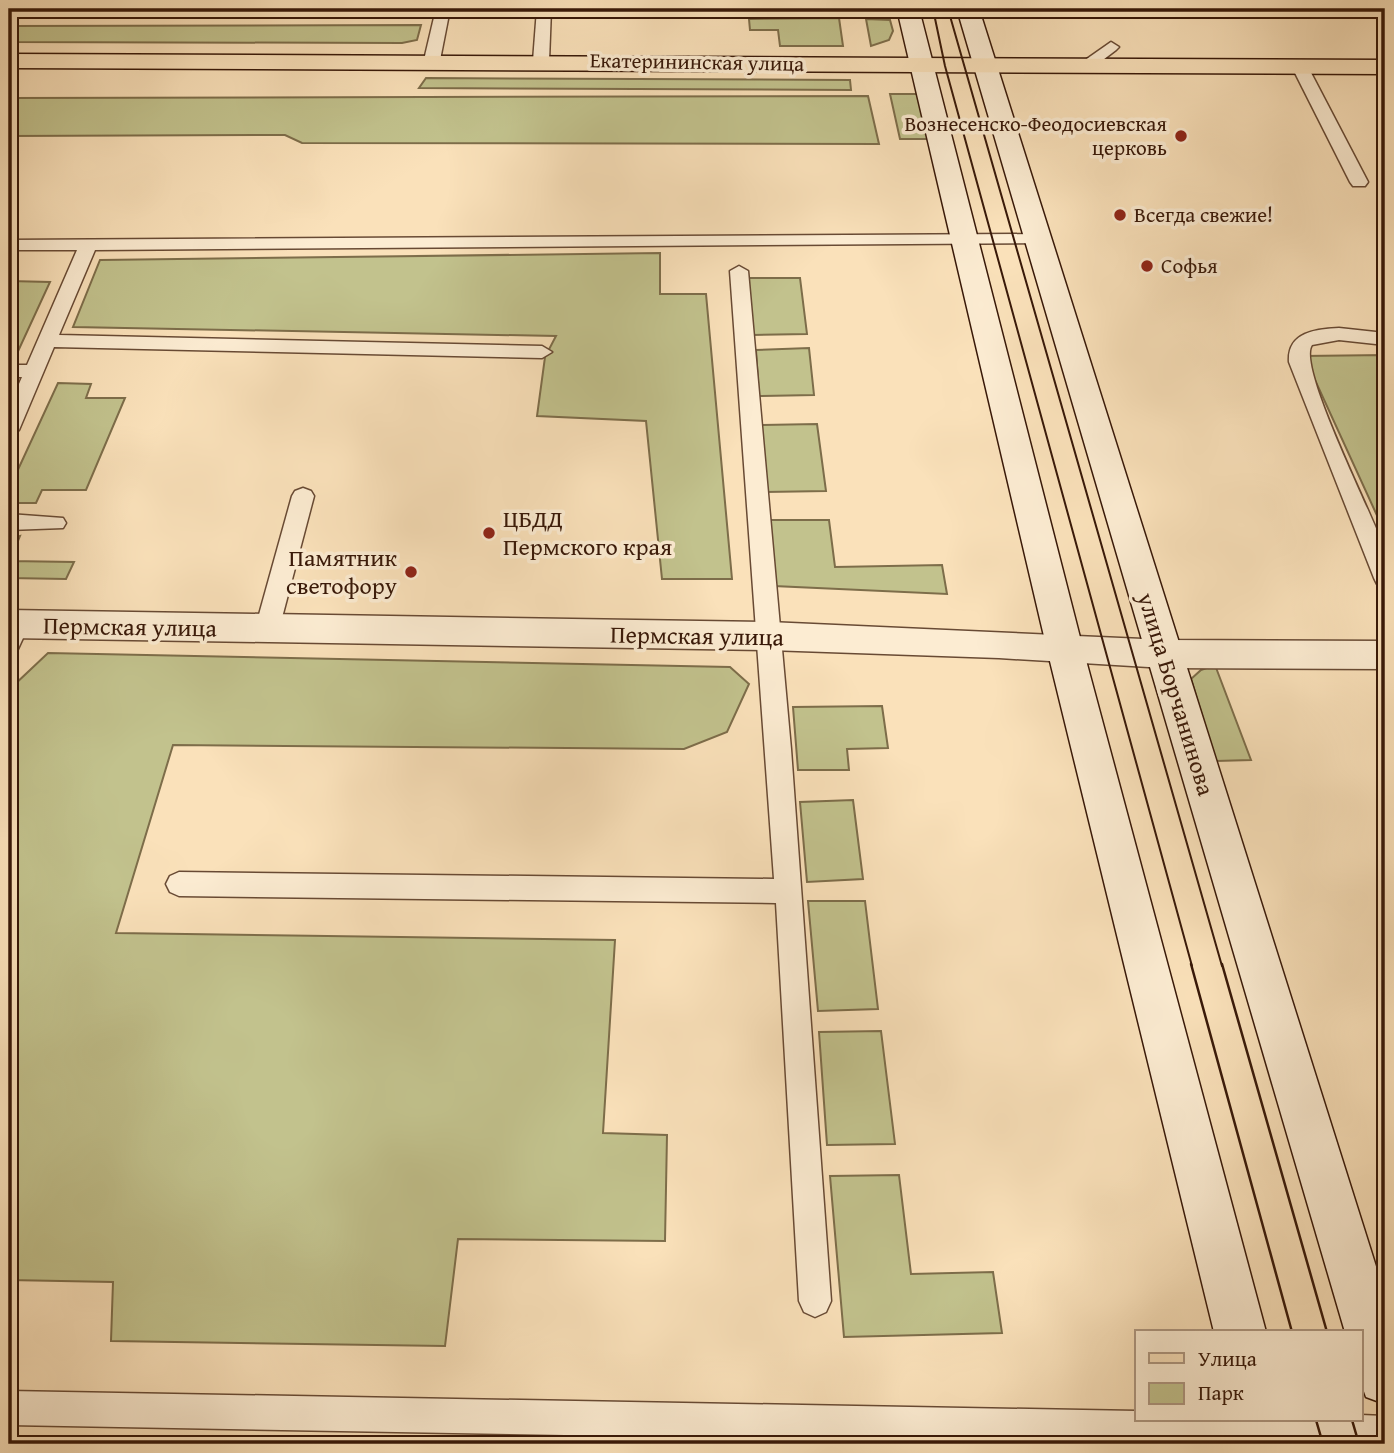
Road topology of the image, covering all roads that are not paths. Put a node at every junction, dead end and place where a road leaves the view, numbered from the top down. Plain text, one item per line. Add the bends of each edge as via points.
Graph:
1 (443, 9) edge
2 (544, 9) edge
3 (908, 9) edge
4 (968, 9) edge
5 (1111, 47) dead end
6 (432, 60) junction
7 (9, 61) edge
8 (541, 61) junction
9 (920, 66) junction
10 (985, 66) junction
11 (1086, 66) junction
12 (1300, 67) junction
13 (1385, 67) edge
14 (1359, 182) dead end
15 (967, 239) junction
16 (1038, 239) junction
17 (9, 245) edge
18 (89, 245) junction
19 (739, 271) dead end
20 (1385, 339) edge
21 (47, 341) junction
22 (542, 352) dead end
23 (9, 371) edge
24 (34, 371) junction
25 (9, 430) edge
26 (303, 496) dead end
27 (9, 522) edge
28 (55, 523) dead end
29 (1385, 578) edge
30 (267, 629) junction
31 (12, 632) edge
32 (769, 636) junction
33 (1065, 649) junction
34 (1164, 654) junction
35 (1385, 655) edge
36 (179, 884) dead end
37 (786, 891) junction
38 (815, 1301) dead end
39 (1239, 1330) edge
40 (1385, 1378) edge
41 (9, 1408) edge
42 (1265, 1432) edge
43 (1385, 1433) edge

1 - 6 lane
2 - 8 lane
3 - 9 main road
4 - 10 main road, улица Борчанинова
5 - 11 lane
6 - 7 main road, Екатерининская улица
6 - 8 main road, Екатерининская улица
8 - 9 main road, Екатерининская улица
9 - 10 main road, Екатерининская улица
9 - 15 main road
10 - 11 main road, Екатерининская улица
10 - 16 main road, улица Борчанинова
11 - 12 main road, Екатерининская улица
12 - 13 main road, Екатерининская улица
12 - 14 lane
15 - 16 lane
15 - 18 lane
15 - 33 main road
16 - 34 main road, улица Борчанинова
17 - 18 lane
18 - 21 lane
19 - 32 lane
20 - 29 lane via 1315,335 1300,348 1299,358 1306,386
21 - 22 lane
21 - 24 lane
23 - 24 lane
24 - 25 lane
26 - 30 lane
27 - 28 lane
30 - 31 main road, Пермская улица
30 - 32 main road, Пермская улица
32 - 33 main road, Пермская улица
32 - 37 lane
33 - 34 main road, Пермская улица
33 - 39 main road
34 - 35 main road, Пермская улица
34 - 40 main road, улица Борчанинова
36 - 37 lane
37 - 38 lane
41 - 42 lane
42 - 43 lane

